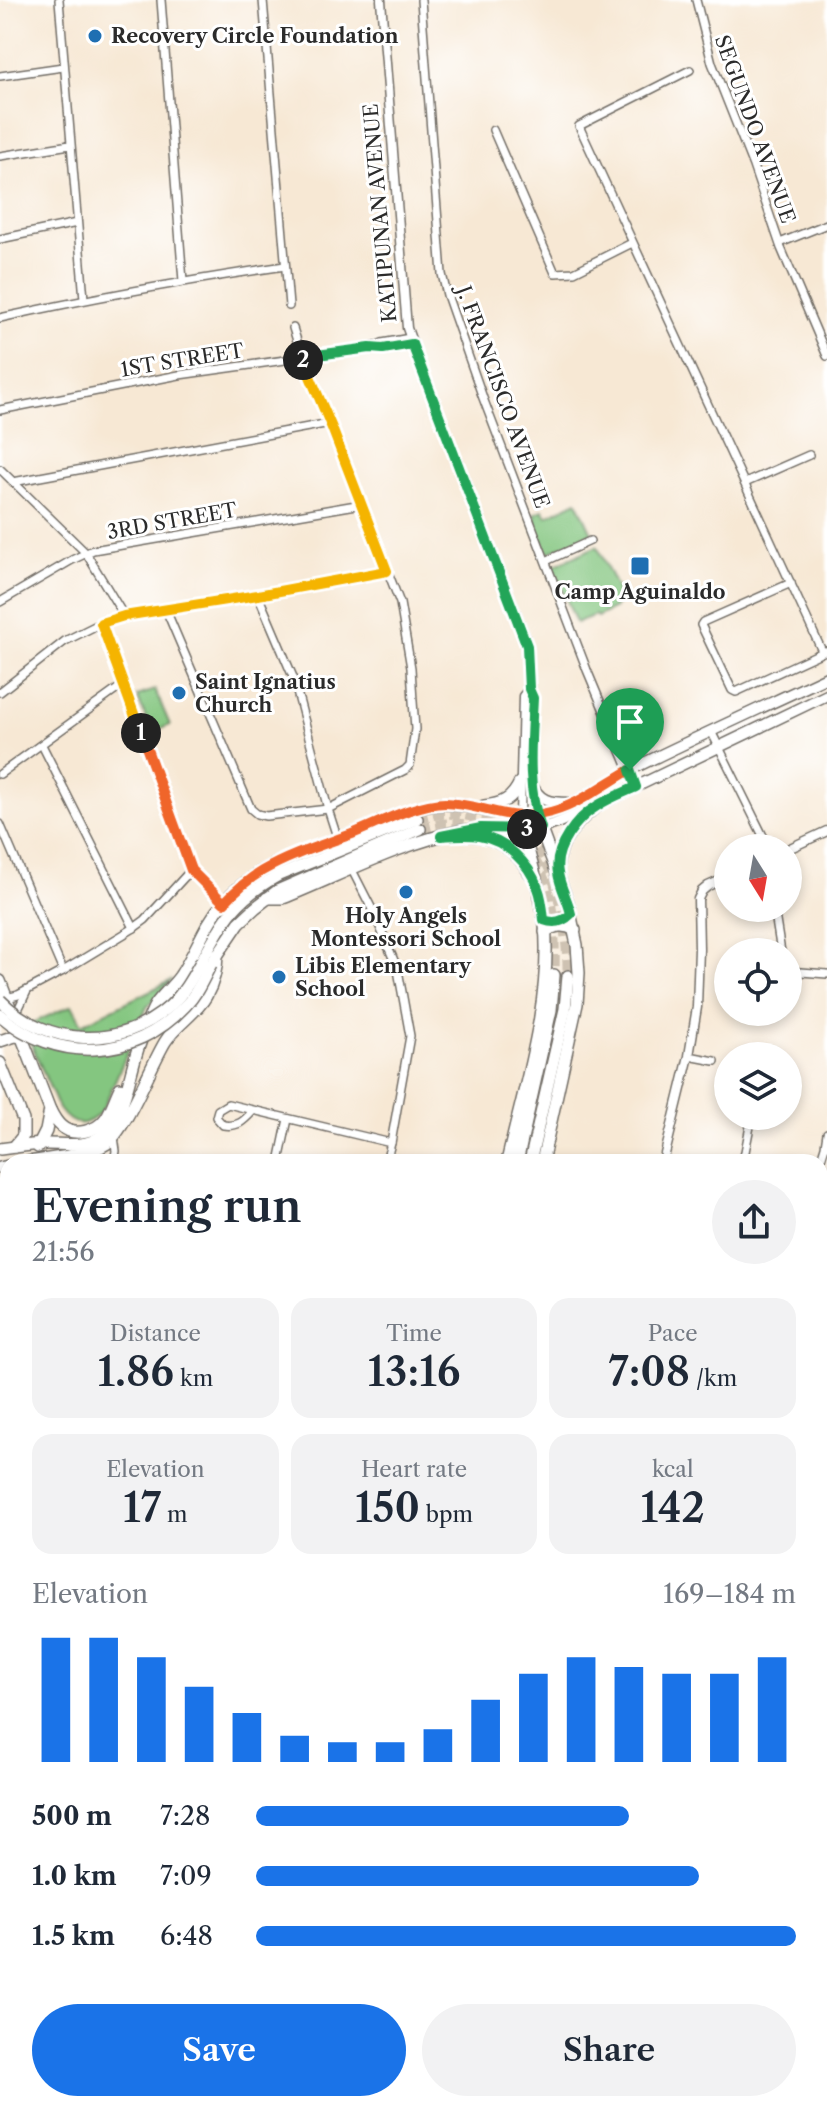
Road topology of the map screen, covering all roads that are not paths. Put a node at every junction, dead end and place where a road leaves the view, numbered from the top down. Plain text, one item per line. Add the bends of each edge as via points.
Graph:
1 (59, 0) edge
2 (161, 0) edge
3 (263, 0) edge
4 (381, 0) edge
5 (421, 0) edge
6 (696, 0) edge
7 (63, 67) junction
8 (690, 70) dead end
9 (0, 76) edge
10 (493, 130) dead end
11 (70, 145) junction
12 (0, 156) edge
13 (77, 223) junction
14 (827, 224) edge
15 (0, 239) edge
16 (632, 243) junction
17 (780, 243) junction
18 (285, 266) junction
19 (183, 281) junction
20 (84, 299) junction
21 (289, 306) dead end
22 (0, 318) edge
23 (293, 328) dead end
24 (411, 341) junction
25 (827, 356) edge
26 (302, 357) junction
27 (0, 410) edge
28 (330, 423) junction
29 (809, 455) dead end
30 (0, 469) edge
31 (13, 482) junction
32 (745, 483) junction
33 (362, 504) junction
34 (590, 541) dead end
35 (86, 553) junction
36 (546, 561) junction
37 (387, 571) junction
38 (791, 583) junction
39 (258, 595) junction
40 (1, 599) edge
41 (166, 610) junction
42 (124, 616) junction
43 (101, 623) junction
44 (825, 651) edge
45 (827, 677) edge
46 (123, 685) junction
47 (0, 692) edge
48 (827, 695) edge
49 (711, 731) junction
50 (42, 745) junction
51 (720, 747) junction
52 (630, 770) junction
53 (0, 774) edge
54 (526, 782) junction
55 (636, 787) junction
56 (574, 803) junction
57 (597, 806) junction
58 (470, 807) junction
59 (328, 809) junction
60 (520, 816) junction
61 (538, 822) junction
62 (0, 824) edge
63 (523, 829) junction
64 (827, 831) edge
65 (762, 834) edge
66 (441, 836) junction
67 (337, 837) dead end
68 (802, 843) edge
69 (191, 870) junction
70 (352, 870) junction
71 (558, 873) junction
72 (714, 883) edge
73 (539, 889) junction
74 (267, 898) junction
75 (224, 903) junction
76 (571, 914) junction
77 (545, 926) junction
78 (134, 928) junction
79 (575, 930) junction
80 (210, 959) junction
81 (63, 971) junction
82 (802, 972) edge
83 (827, 974) edge
84 (554, 975) tunnel mouth
85 (568, 976) tunnel mouth
86 (0, 981) edge
87 (28, 989) junction
88 (4, 999) edge
89 (0, 1015) edge
90 (15, 1016) junction
91 (23, 1037) junction
92 (0, 1041) edge
93 (138, 1048) junction
94 (689, 1056) junction
95 (714, 1061) edge
96 (0, 1063) edge
97 (50, 1110) junction
98 (253, 1111) junction
99 (288, 1119) junction
100 (749, 1130) edge
101 (827, 1133) edge
102 (114, 1137) junction
103 (391, 1143) junction
104 (41, 1144) junction
105 (14, 1147) junction
106 (826, 1147) edge
107 (0, 1149) edge
108 (96, 1149) junction
109 (33, 1154) edge
110 (69, 1154) edge
111 (97, 1154) edge
112 (115, 1154) edge
113 (281, 1154) edge
114 (388, 1154) edge
115 (509, 1154) edge
116 (519, 1154) edge
117 (532, 1154) edge
118 (544, 1154) edge
119 (665, 1154) edge
120 (745, 1154) edge

1 - 7 street
2 - 19 street
3 - 18 street
4 - 24 street, KATIPUNAN AVENUE via 403,298
5 - 36 street, J. FRANCISCO AVENUE via 442,274
6 - 17 street, SEGUNDO AVENUE via 712,63
7 - 9 street
7 - 11 street
8 - 16 street via 579,126
10 - 16 street via 555,273 574,272
11 - 12 street
11 - 13 street
13 - 15 street
13 - 20 street
14 - 17 street
16 - 32 street
17 - 25 street, SEGUNDO AVENUE
18 - 19 street
18 - 21 street
19 - 20 street
20 - 22 street
23 - 26 street
24 - 26 street, 1ST STREET
24 - 54 street, KATIPUNAN AVENUE via 525,637
26 - 27 street, 1ST STREET
26 - 28 street
28 - 31 street
28 - 33 street
29 - 32 street
30 - 31 street
31 - 35 street
32 - 38 street
33 - 35 street, 3RD STREET
33 - 37 street
34 - 36 street
35 - 40 street, 3RD STREET
35 - 42 street
36 - 52 street, J. FRANCISCO AVENUE
37 - 39 street
37 - 59 street via 400,603 411,668 412,758 405,770
38 - 44 street
38 - 44 street via 701,625 733,693
39 - 41 street
39 - 59 street via 293,677
41 - 42 street
41 - 59 street via 251,809 266,816
42 - 43 street
43 - 46 street
43 - 47 street via 65,641
45 - 49 main road
46 - 50 street
46 - 69 street
48 - 51 main road
49 - 51 street
49 - 52 main road
50 - 53 street
50 - 78 street
51 - 55 main road
51 - 65 street
52 - 55 street, J. FRANCISCO AVENUE
52 - 56 main road
54 - 56 main road via 546,802
54 - 58 main road via 505,802
54 - 60 street, KATIPUNAN AVENUE
54 - 61 street, KATIPUNAN AVENUE
55 - 57 main road
56 - 61 main road
57 - 61 main road via 557,823
57 - 71 main road via 566,838
58 - 60 main road
58 - 75 main road via 440,803 400,815 272,866
59 - 67 street
60 - 61 main road
60 - 63 main road, KATIPUNAN AVENUE
61 - 63 main road
61 - 71 main road, KATIPUNAN AVENUE
62 - 81 street
63 - 66 main road via 481,828
63 - 73 main road, KATIPUNAN AVENUE
64 - 68 street
66 - 70 main road
66 - 73 main road via 474,835 500,843 524,863
69 - 75 street
69 - 78 street
70 - 74 main road via 283,898
70 - 103 street via 398,970 410,1036
71 - 76 main road, KATIPUNAN AVENUE
72 - 94 street via 698,899 697,1007
73 - 77 main road, KATIPUNAN AVENUE
74 - 80 main road
74 - 80 main road via 419,824 279,875 257,888 227,916
75 - 93 main road via 180,977 155,1007
76 - 77 main road
76 - 79 main road, KATIPUNAN AVENUE
77 - 79 main road
77 - 115 main road, KATIPUNAN AVENUE via 542,1002
78 - 81 street
79 - 118 main road, KATIPUNAN AVENUE via 577,1004
80 - 88 main road, bridge via 168,1008 113,1036 54,1034 29,1023
80 - 89 main road, bridge via 183,1009 156,1030 124,1044 63,1047 26,1034
80 - 102 main road via 215,978 204,999 169,1036
81 - 87 street
82 - 83 street
84 - 116 main road
85 - 117 main road
86 - 88 main road
87 - 88 street
87 - 90 street
88 - 90 main road
90 - 91 main road
91 - 92 main road
91 - 97 main road
93 - 97 main road via 98,1125 82,1132 65,1130
93 - 104 main road via 120,1108 106,1132 83,1144
94 - 95 street
94 - 119 street
96 - 105 main road via 25,1129
97 - 104 main road
98 - 98 street via 232,1126 216,1117 227,1104
98 - 99 street
99 - 103 street
99 - 113 street
100 - 120 street
101 - 106 street
102 - 108 main road
102 - 112 street
103 - 114 street
104 - 105 main road
104 - 109 main road
105 - 107 main road
108 - 110 main road
108 - 111 street

